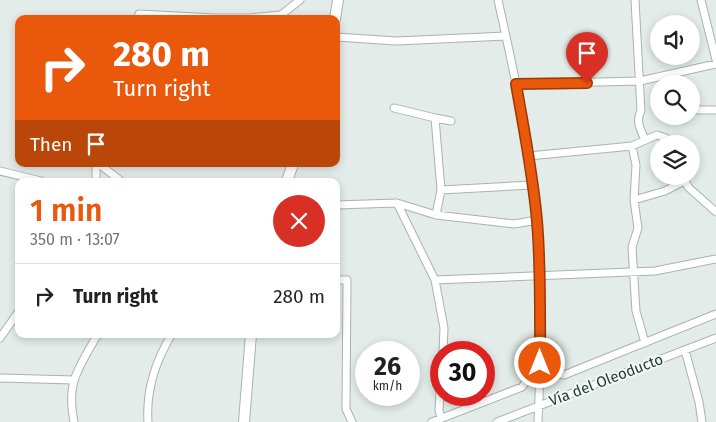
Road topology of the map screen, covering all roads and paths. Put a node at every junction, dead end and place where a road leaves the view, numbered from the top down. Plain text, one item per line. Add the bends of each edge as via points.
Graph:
1 (300, 0) edge
2 (338, 0) edge
3 (498, 0) edge
4 (635, 0) edge
5 (701, 0) edge
6 (139, 15) edge
7 (158, 15) edge
8 (281, 15) edge
9 (336, 15) edge
10 (506, 36) junction
11 (340, 37) edge
12 (716, 62) edge
13 (640, 81) junction
14 (516, 84) junction
15 (394, 108) dead end
16 (700, 110) edge
17 (716, 110) edge
18 (435, 118) junction
19 (451, 121) dead end
20 (650, 138) edge
21 (645, 140) junction
22 (632, 146) junction
23 (529, 156) junction
24 (101, 167) edge
25 (0, 170) edge
26 (30, 178) edge
27 (117, 178) edge
28 (533, 185) junction
29 (673, 185) edge
30 (687, 185) edge
31 (442, 190) junction
32 (634, 200) junction
33 (397, 203) junction
34 (340, 205) edge
35 (716, 212) edge
36 (436, 215) junction
37 (537, 220) junction
38 (716, 259) edge
39 (634, 272) junction
40 (540, 276) junction
41 (340, 280) edge
42 (435, 280) junction
43 (716, 314) edge
44 (15, 317) edge
45 (0, 338) edge
46 (95, 338) edge
47 (170, 338) edge
48 (251, 338) edge
49 (716, 338) edge
50 (443, 341) edge
51 (645, 342) junction
52 (685, 350) junction
53 (540, 363) junction
54 (0, 378) edge
55 (74, 380) junction
56 (439, 406) edge
57 (538, 406) junction
58 (441, 418) junction
59 (74, 422) edge
60 (148, 422) edge
61 (244, 422) edge
62 (352, 422) edge
63 (432, 422) edge
64 (497, 422) edge
65 (538, 422) edge
66 (702, 422) edge

1 - 8 street
2 - 9 street
3 - 10 street
4 - 13 street
5 - 12 street
6 - 7 street
10 - 11 street via 396,41
10 - 14 street
12 - 13 street
13 - 14 street
13 - 21 street via 641,111 638,117
14 - 23 street
15 - 18 street
16 - 17 street
18 - 19 street
18 - 31 street
20 - 21 street
21 - 22 street
22 - 23 street
22 - 32 street via 636,165
23 - 28 street
24 - 27 street
25 - 26 street
28 - 31 street
28 - 37 street
29 - 32 street via 665,191
30 - 35 street
31 - 36 street
32 - 39 street via 638,228 632,247
33 - 34 street
33 - 36 street
33 - 42 street
36 - 37 street via 514,224
37 - 40 street
38 - 39 street
39 - 40 street
39 - 51 street via 636,311
40 - 42 street
40 - 53 street
41 - 62 street via 347,280 346,409
42 - 50 street
43 - 51 street
44 - 45 street
46 - 55 street
47 - 60 street via 156,365 149,389
48 - 61 street
49 - 52 street, Vía del Oleoducto
51 - 53 street via 564,375 548,372
52 - 57 street, Vía del Oleoducto
52 - 66 street
53 - 57 street
53 - 58 street via 522,387
54 - 55 street
55 - 59 street via 71,405
56 - 58 street
57 - 64 street, Vía del Oleoducto
57 - 65 street
58 - 63 street

